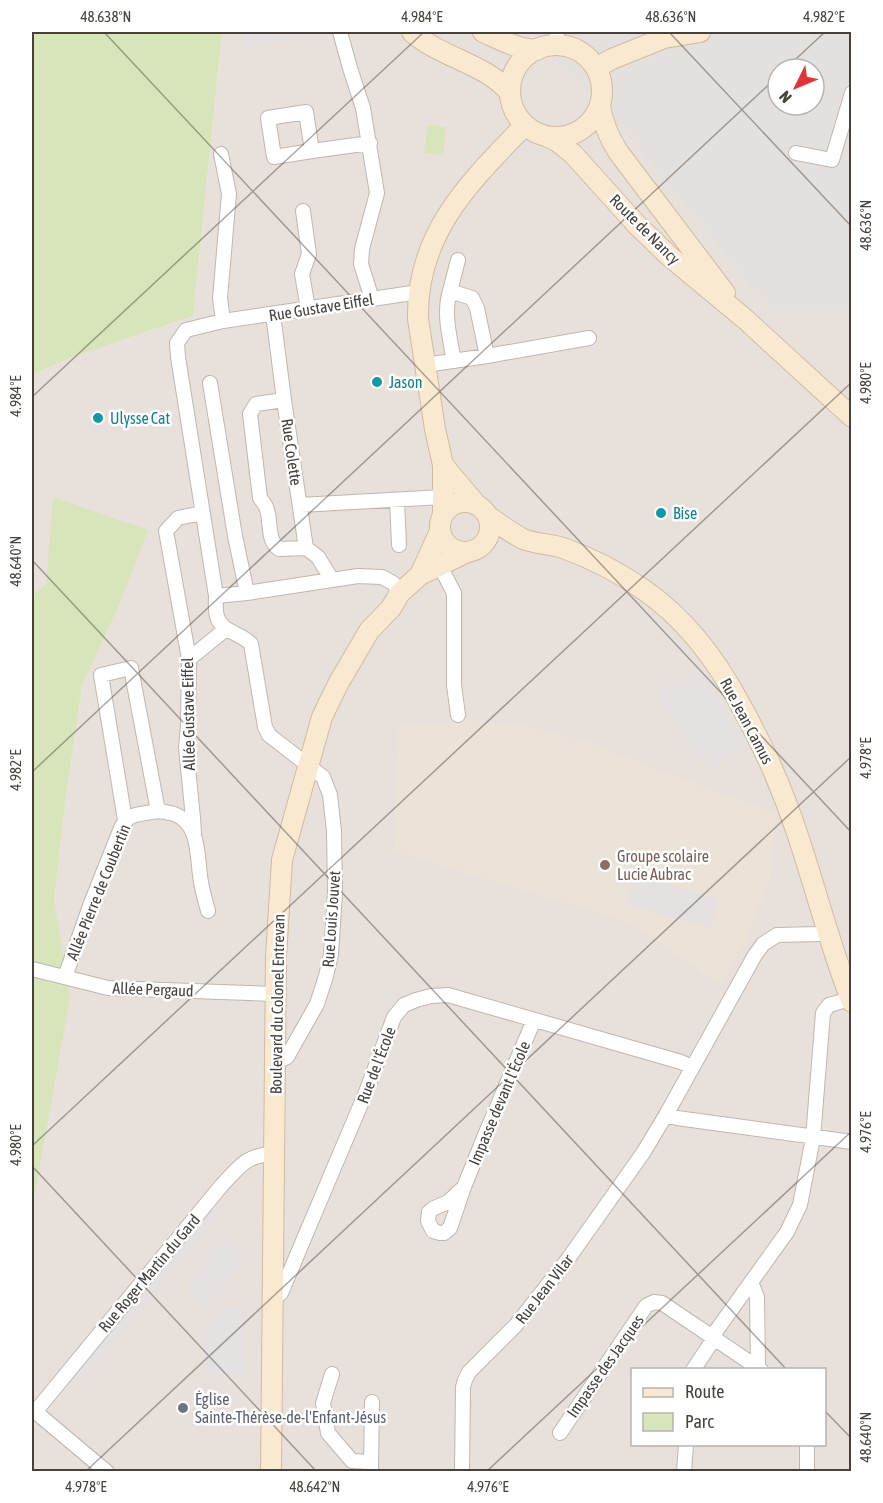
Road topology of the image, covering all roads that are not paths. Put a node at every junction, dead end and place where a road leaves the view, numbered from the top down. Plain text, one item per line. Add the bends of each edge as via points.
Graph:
1 (340, 32) edge
2 (412, 32) edge
3 (483, 32) edge
4 (700, 32) edge
5 (550, 42) edge
6 (596, 68) junction
7 (510, 93) junction
8 (852, 93) edge
9 (600, 106) junction
10 (525, 125) junction
11 (548, 137) junction
12 (370, 143) junction
13 (312, 151) dead end
14 (796, 153) dead end
15 (221, 154) dead end
16 (303, 212) dead end
17 (458, 260) dead end
18 (450, 291) junction
19 (419, 292) junction
20 (372, 299) junction
21 (308, 309) junction
22 (273, 314) junction
23 (745, 319) junction
24 (223, 321) junction
25 (589, 338) dead end
26 (487, 356) junction
27 (454, 361) junction
28 (425, 365) junction
29 (210, 383) dead end
30 (284, 400) junction
31 (852, 417) edge
32 (442, 465) junction
33 (397, 500) junction
34 (300, 505) junction
35 (482, 510) junction
36 (202, 513) junction
37 (442, 514) junction
38 (524, 539) junction
39 (399, 545) dead end
40 (306, 548) junction
41 (475, 549) junction
42 (440, 566) junction
43 (420, 575) junction
44 (332, 580) junction
45 (247, 593) junction
46 (400, 593) junction
47 (216, 596) junction
48 (226, 629) junction
49 (189, 659) junction
50 (458, 715) dead end
51 (309, 766) junction
52 (158, 811) junction
53 (125, 820) junction
54 (194, 833) junction
55 (208, 911) dead end
56 (827, 930) junction
57 (32, 969) edge
58 (64, 977) junction
59 (276, 994) junction
60 (851, 1001) edge
61 (534, 1020) junction
62 (275, 1063) junction
63 (692, 1066) junction
64 (666, 1115) junction
65 (813, 1137) junction
66 (852, 1142) edge
67 (274, 1153) junction
68 (464, 1187) dead end
69 (751, 1282) junction
70 (273, 1300) junction
71 (715, 1337) junction
72 (694, 1368) edge
73 (759, 1368) edge
74 (332, 1374) dead end
75 (372, 1402) dead end
76 (33, 1411) edge
77 (560, 1433) dead end
78 (686, 1446) edge
79 (807, 1446) edge
80 (371, 1467) edge
81 (107, 1472) edge
82 (271, 1472) edge
83 (462, 1472) edge
84 (684, 1472) edge
85 (807, 1472) edge

1 - 12 street
2 - 7 street via 440,51 493,77
3 - 5 street via 521,48
4 - 6 street via 664,38
5 - 6 street via 579,52
5 - 7 street via 529,54 517,67
6 - 9 street via 601,80
7 - 10 street via 514,110
8 - 14 street via 832,160
9 - 11 street via 580,131
9 - 23 street, Route de Nancy via 607,134 619,153
10 - 11 street
10 - 19 street, Boulevard du Colonel Entrevan via 474,178 436,232
11 - 23 street, Route de Nancy via 573,154 668,255
12 - 13 street
12 - 20 street via 377,193 361,264
15 - 24 street via 229,194 220,298
16 - 21 street via 309,254 302,274
17 - 18 street
18 - 26 street via 472,298
18 - 27 street via 447,300
19 - 20 street, Rue Gustave Eiffel
19 - 28 street, Boulevard du Colonel Entrevan via 418,319
20 - 21 street, Rue Gustave Eiffel
21 - 22 street, Rue Gustave Eiffel
22 - 24 street, Rue Gustave Eiffel
22 - 30 street, Rue Colette
23 - 31 street, Route de Nancy
24 - 36 street via 186,330 177,343
25 - 26 street
26 - 27 street
27 - 28 street
28 - 32 street, Boulevard du Colonel Entrevan
29 - 45 street
30 - 34 street, Rue Colette
30 - 40 street via 256,404 250,414 260,498 274,546
32 - 35 street, Boulevard du Colonel Entrevan
32 - 37 street, Boulevard du Colonel Entrevan
33 - 34 street
33 - 37 street
33 - 39 street
34 - 40 street, Rue Colette
35 - 37 street via 466,501
35 - 38 street, Rue Jean Camus
35 - 41 street via 490,527 488,537
36 - 47 street
36 - 49 street, Allée Gustave Eiffel via 178,518 166,531
37 - 41 street via 447,544 453,549
37 - 43 street, Boulevard du Colonel Entrevan
38 - 41 street, Rue Jean Camus
38 - 56 street, Rue Jean Camus via 563,548 626,578 666,606 709,653 751,723 777,781
40 - 44 street via 318,557
41 - 42 street, Boulevard du Colonel Entrevan
42 - 43 street, Boulevard du Colonel Entrevan
42 - 50 street via 454,594 454,686
43 - 46 street, Boulevard du Colonel Entrevan
44 - 45 street
44 - 46 street via 382,577
45 - 47 street
46 - 51 street, Boulevard du Colonel Entrevan via 369,632 338,684 322,717
47 - 48 street via 217,616
48 - 49 street
48 - 51 street via 251,644 269,735
49 - 54 street, Allée Gustave Eiffel via 186,748
51 - 59 street, Boulevard du Colonel Entrevan via 282,860
51 - 62 street, Rue Louis Jouvet via 323,777 330,795 335,894 331,954 317,1004 287,1057
52 - 53 street, Allée Pierre de Coubertin
52 - 53 street via 131,668 101,675
52 - 54 street via 179,816
53 - 58 street, Allée Pierre de Coubertin
54 - 55 street
56 - 60 street, Rue Jean Camus
56 - 63 street, Rue Jean Vilar via 819,934 777,935 763,944
57 - 58 street, Allée Pergaud
58 - 59 street, Allée Pergaud via 108,988
59 - 62 street, Boulevard du Colonel Entrevan
60 - 65 street via 829,1005 823,1013
61 - 63 street, Rue de l'École
61 - 68 street, Impasse devant l'École
61 - 70 street, Rue de l'École via 448,995 405,1005 394,1017 281,1293
62 - 67 street, Boulevard du Colonel Entrevan
63 - 64 street, Rue Jean Vilar
64 - 65 street
64 - 83 street, Rue Jean Vilar via 568,1259 516,1325 469,1372 463,1398
65 - 66 street
65 - 69 street via 800,1205 787,1232
67 - 70 street, Boulevard du Colonel Entrevan
67 - 76 street, Rue Roger Martin du Gard via 245,1161 222,1185
69 - 71 street
69 - 73 street via 757,1297
70 - 82 street, Boulevard du Colonel Entrevan
71 - 72 street
71 - 73 street, Impasse des Jacques
71 - 77 street, Impasse des Jacques via 662,1303 646,1306
74 - 80 street via 323,1402 328,1433 352,1461
75 - 80 street
76 - 81 street
78 - 84 street
79 - 85 street

